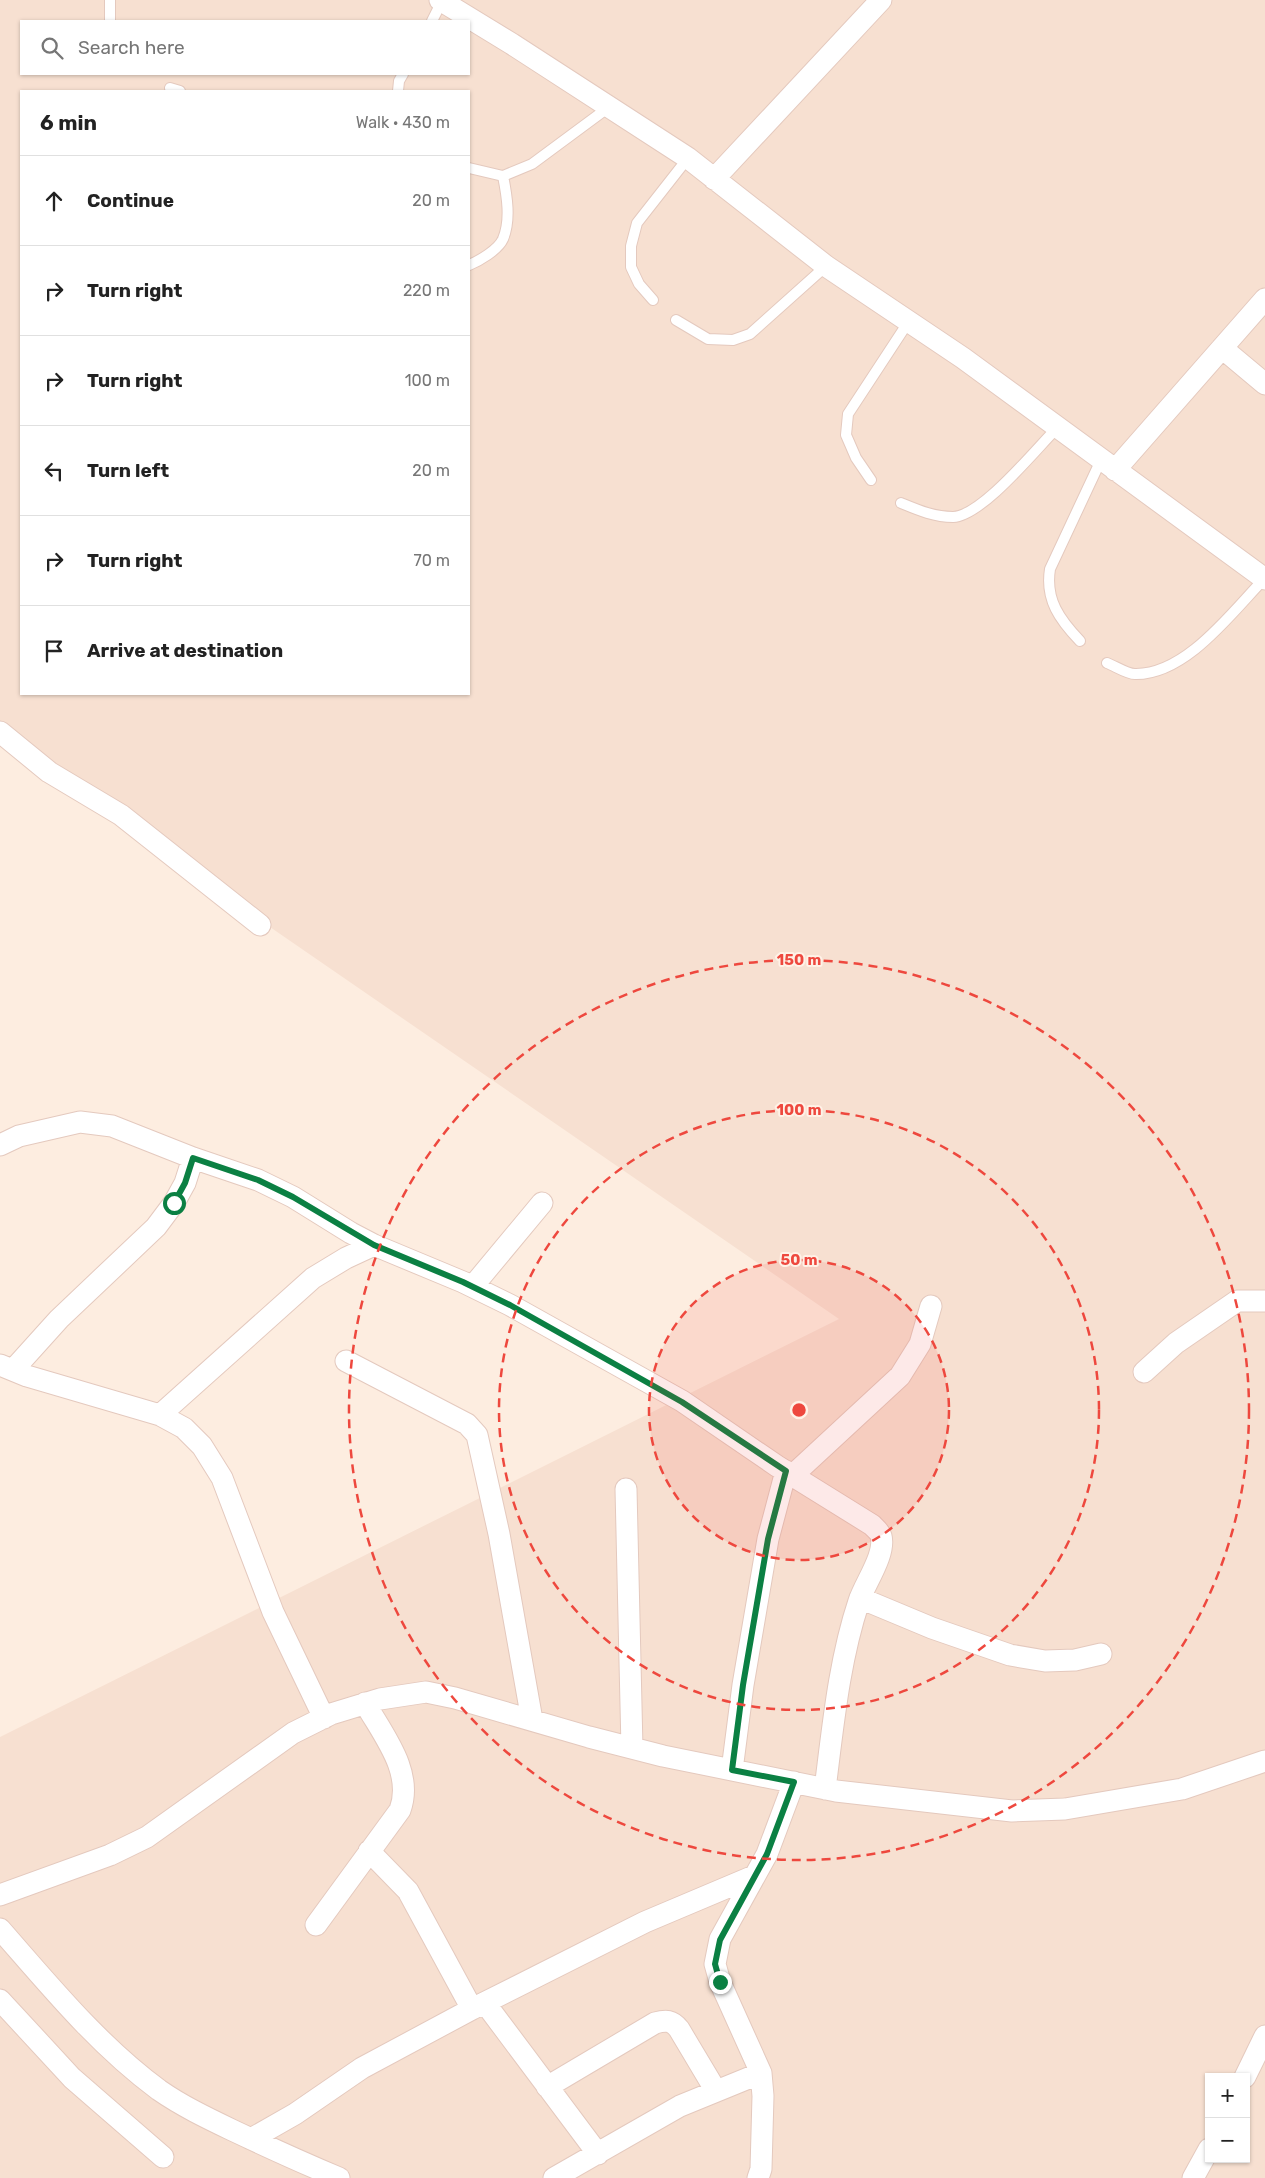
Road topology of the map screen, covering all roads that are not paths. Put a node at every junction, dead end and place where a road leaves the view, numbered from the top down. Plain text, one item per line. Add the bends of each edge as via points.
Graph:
1 (110, 0) edge
2 (881, 0) edge
3 (441, 1) edge
4 (110, 20) edge
5 (432, 20) edge
6 (402, 75) edge
7 (398, 90) edge
8 (609, 107) junction
9 (688, 158) junction
10 (470, 168) edge
11 (503, 176) junction
12 (714, 179) junction
13 (470, 265) edge
14 (826, 266) junction
15 (1265, 299) edge
16 (652, 300) dead end
17 (676, 320) dead end
18 (909, 321) junction
19 (1222, 348) junction
20 (1265, 384) edge
21 (1057, 428) junction
22 (1108, 465) junction
23 (872, 480) dead end
24 (901, 503) dead end
25 (1265, 579) edge
26 (1080, 641) dead end
27 (1107, 663) dead end
28 (0, 732) edge
29 (260, 925) dead end
30 (0, 1145) edge
31 (193, 1158) junction
32 (542, 1203) dead end
33 (374, 1245) junction
34 (473, 1286) junction
35 (1265, 1301) edge
36 (931, 1306) dead end
37 (346, 1361) dead end
38 (6, 1368) edge
39 (1144, 1372) dead end
40 (160, 1414) junction
41 (789, 1473) junction
42 (626, 1489) dead end
43 (860, 1598) junction
44 (1102, 1654) dead end
45 (365, 1704) junction
46 (324, 1718) junction
47 (532, 1720) junction
48 (632, 1748) junction
49 (1265, 1761) edge
50 (732, 1770) junction
51 (794, 1782) junction
52 (825, 1789) junction
53 (369, 1851) junction
54 (754, 1876) junction
55 (0, 1895) edge
56 (316, 1925) dead end
57 (0, 1928) edge
58 (0, 2000) edge
59 (478, 2006) junction
60 (1265, 2036) edge
61 (761, 2072) junction
62 (1247, 2073) edge
63 (547, 2087) junction
64 (716, 2091) junction
65 (251, 2139) junction
66 (598, 2154) junction
67 (1205, 2156) edge
68 (163, 2157) dead end
69 (339, 2178) edge
70 (554, 2178) edge
71 (758, 2178) edge
72 (1193, 2178) edge

1 - 4 lane
2 - 12 street
3 - 5 lane
3 - 8 street
6 - 7 lane
8 - 9 street
8 - 11 lane via 532,164
9 - 12 street
9 - 16 lane via 637,223 631,246 631,267
10 - 11 lane
11 - 13 lane via 508,207 503,240 483,260
12 - 14 street
14 - 17 lane via 750,334 733,340 708,339
14 - 18 street
15 - 19 street
18 - 21 street
18 - 23 lane via 848,414 846,435 856,458
19 - 20 street
19 - 22 street
21 - 22 street
21 - 24 lane via 994,494 972,510 955,517 933,515
22 - 25 street
22 - 26 lane via 1050,569 1048,584 1053,604
25 - 27 lane via 1204,641 1182,659 1158,672 1133,675
28 - 29 street via 49,772 121,815
30 - 31 street via 19,1136 80,1122 112,1126
31 - 33 street via 258,1180
31 - 38 street via 185,1183 156,1227
32 - 34 street
33 - 34 street
33 - 40 street via 313,1278
34 - 41 street via 682,1402
35 - 39 street via 1237,1301 1176,1343
36 - 41 street via 920,1344 900,1376
37 - 47 street via 467,1424 477,1435 499,1534
38 - 40 street
40 - 46 street via 184,1428 202,1446 222,1478 272,1612
41 - 43 street via 872,1525 881,1535 882,1546
41 - 50 street via 768,1539
42 - 48 street
43 - 44 street via 932,1628 1010,1654 1045,1661 1075,1660
43 - 52 street via 838,1690
45 - 46 street
45 - 47 street via 426,1692
45 - 53 street via 394,1754 404,1785 400,1810
46 - 55 street via 293,1733 147,1837 110,1855
47 - 48 street
48 - 50 street
49 - 52 street via 1182,1789 1065,1809 1012,1811
50 - 51 street
51 - 52 street
51 - 54 street via 767,1854
53 - 56 street
53 - 59 street via 408,1891
54 - 59 street via 644,1922
54 - 61 street via 720,1940 715,1964
57 - 65 street via 77,2017 111,2049 160,2090 193,2111
58 - 68 street via 72,2078
59 - 63 street
59 - 65 street via 362,2068 295,2114
60 - 62 street
61 - 64 street
61 - 71 street via 764,2096
63 - 64 street via 663,2020 673,2022 679,2029
63 - 66 street
64 - 66 street via 680,2106
65 - 69 street
66 - 70 street
67 - 72 street

